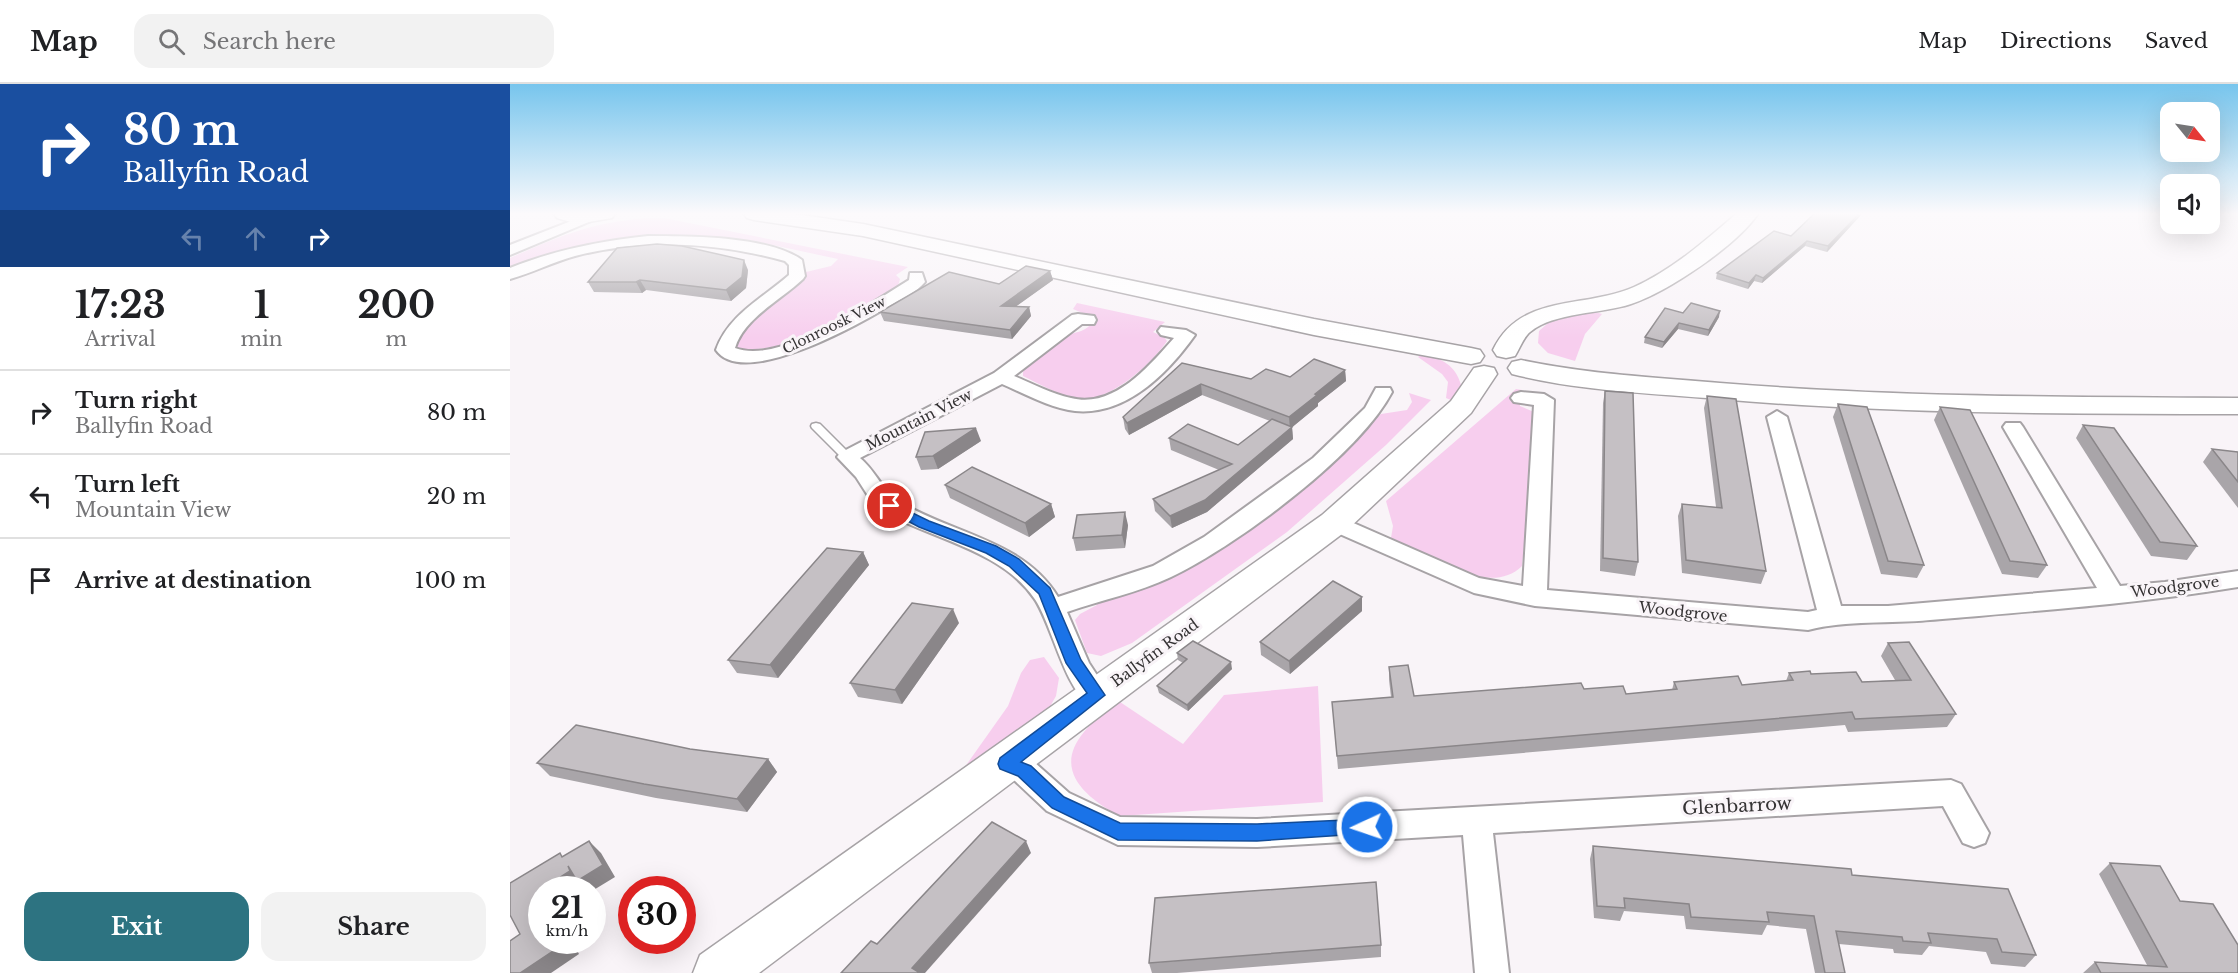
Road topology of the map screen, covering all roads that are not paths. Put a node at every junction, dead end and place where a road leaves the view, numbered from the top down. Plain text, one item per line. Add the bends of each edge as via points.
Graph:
1 (562, 255) edge
2 (776, 255) edge
3 (981, 255) edge
4 (1694, 255) edge
5 (510, 274) edge
6 (916, 276) dead end
7 (1088, 320) dead end
8 (1167, 331) dead end
9 (1496, 362) junction
10 (1001, 377) junction
11 (1521, 398) dead end
12 (1388, 400) dead end
13 (2238, 406) edge
14 (1777, 417) dead end
15 (816, 426) dead end
16 (2013, 427) dead end
17 (847, 457) junction
18 (1334, 523) junction
19 (2238, 579) edge
20 (2113, 595) junction
21 (1535, 597) junction
22 (1052, 608) junction
23 (1831, 615) junction
24 (1097, 695) junction
25 (1006, 764) junction
26 (1477, 821) junction
27 (1974, 833) dead end
28 (718, 973) edge
29 (1492, 973) edge

1 - 5 street, Clonroosk View
2 - 6 street, Clonroosk View via 797,263 797,276 728,338 725,350 730,354 772,355 799,345 890,298 917,282
3 - 9 street
4 - 9 street, Ballyfin Road via 1660,282 1626,298 1540,316 1518,331
7 - 10 street, Mountain View via 1078,319
8 - 10 street via 1186,335 1142,382 1104,402 1064,402
9 - 13 street via 1567,377 1790,398
9 - 18 street, Ballyfin Road via 1461,407
10 - 17 street, Mountain View
11 - 21 street via 1544,400
12 - 22 street via 1310,469 1205,547 1162,572
14 - 23 street
15 - 17 lane
16 - 20 street, Woodgrove
17 - 22 street, Mountain View via 890,506 1014,563 1045,592
18 - 21 street, Woodgrove via 1474,585
18 - 24 street, Ballyfin Road
19 - 20 street, Woodgrove
20 - 23 street, Woodgrove via 1888,615
21 - 23 street, Woodgrove via 1808,621
22 - 24 street, Mountain View via 1074,663
24 - 25 street, Ballyfin Road
25 - 26 street, Glenbarrow via 1024,771 1058,802 1118,831 1257,833
25 - 28 street, Ballyfin Road
26 - 27 street, Glenbarrow via 1951,793
26 - 29 street

